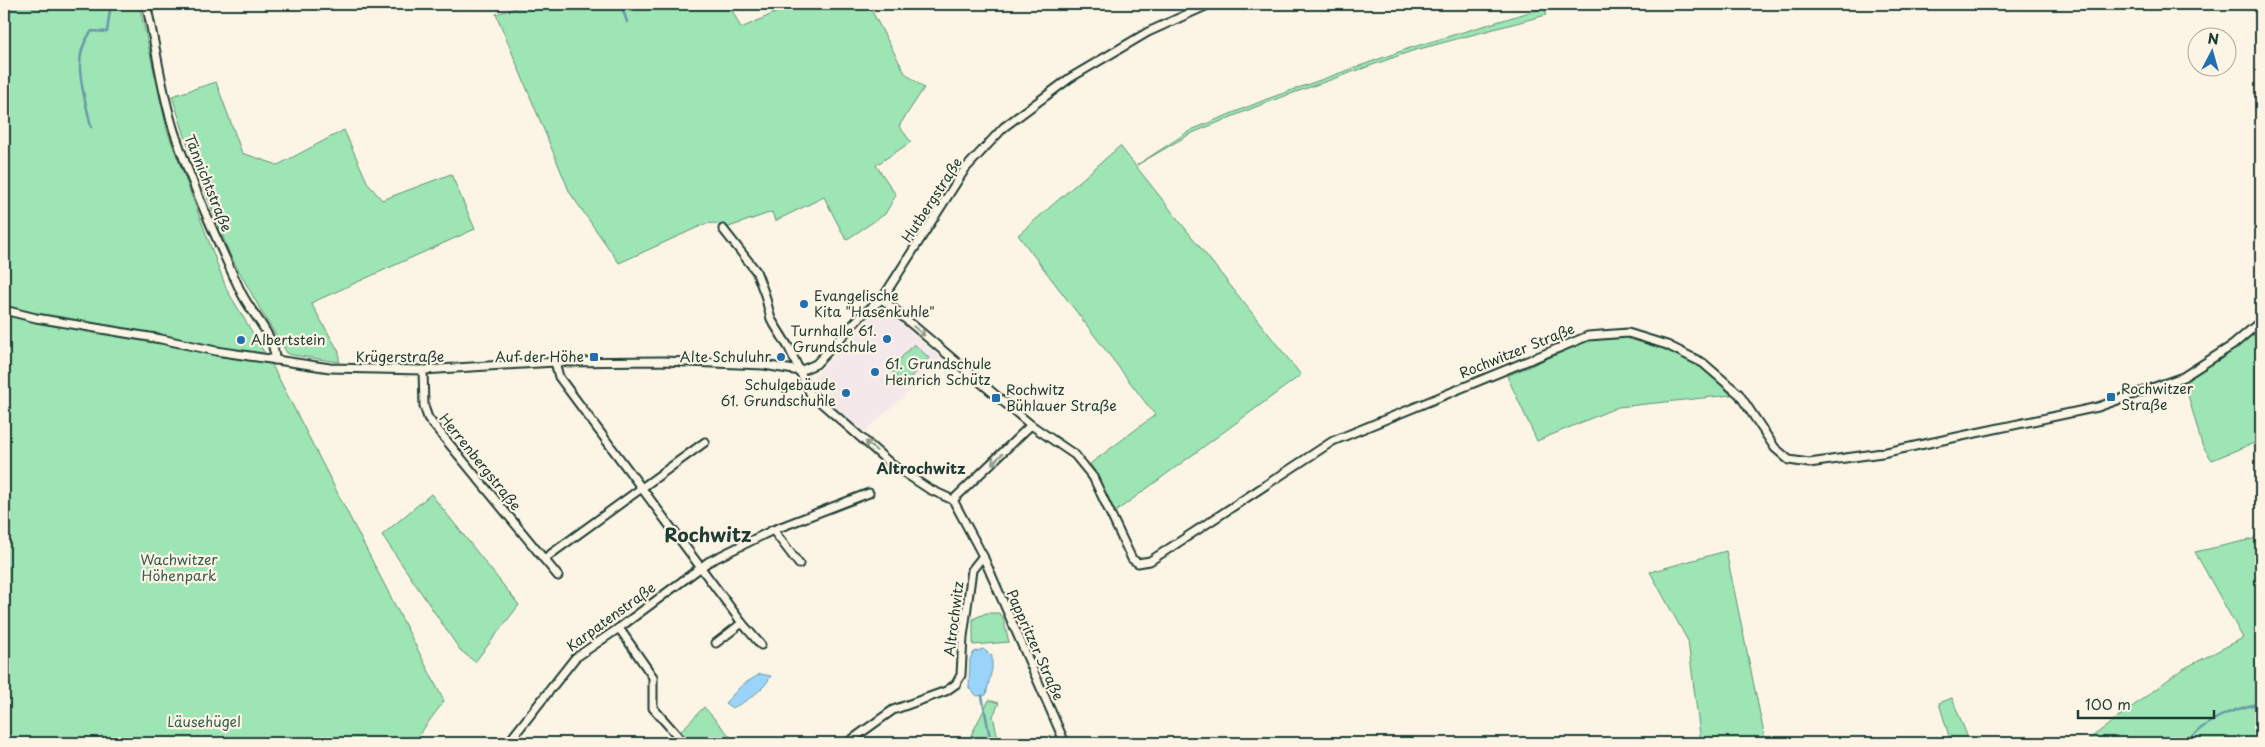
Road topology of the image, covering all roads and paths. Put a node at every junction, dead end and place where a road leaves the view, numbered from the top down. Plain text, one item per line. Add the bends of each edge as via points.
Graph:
1 (146, 4) edge
2 (1210, 4) edge
3 (723, 229) dead end
4 (882, 299) junction
5 (4, 310) edge
6 (2261, 321) edge
7 (275, 360) junction
8 (555, 362) junction
9 (423, 370) junction
10 (800, 371) junction
11 (1032, 425) junction
12 (705, 442) dead end
13 (642, 486) junction
14 (869, 493) dead end
15 (953, 500) junction
16 (773, 530) junction
17 (983, 556) junction
18 (544, 559) junction
19 (798, 564) dead end
20 (701, 566) junction
21 (558, 576) dead end
22 (742, 623) junction
23 (619, 628) junction
24 (716, 644) dead end
25 (762, 645) dead end
26 (508, 743) edge
27 (684, 743) edge
28 (847, 743) edge
29 (1065, 743) edge

1 - 7 street, Tännichtstraße via 174,129 194,186 242,295 271,341
2 - 4 street, Hutbergstraße via 1148,32 1070,78 1004,127 966,169
3 - 10 street via 756,271 766,295 771,320
4 - 10 street, Hutbergstraße via 863,314 816,364
4 -> 11 street
5 - 7 street, Krügerstraße via 109,332
6 - 11 street, Rochwitzer Straße via 2233,345 2183,378 2098,407 1882,453 1809,463 1789,460 1775,448 1739,394 1703,363 1668,345 1628,333 1588,336 1333,441 1150,561 1138,563 1132,559 1085,466 1063,445
7 - 9 street, Krügerstraße via 357,370
8 - 9 street, Krügerstraße
8 - 10 street, Krügerstraße via 663,361 764,365
8 - 13 street via 559,377
9 - 18 street, Herrenbergstraße via 424,406 428,418
15 -> 10 street via 929,489 891,464 810,393
11 -> 15 street
12 - 13 street
13 - 18 street
13 - 20 street
14 - 16 street, Karpatenstraße
15 - 17 street
16 - 19 street
16 - 20 street, Karpatenstraße
17 - 28 street, Altrochwitz via 972,570 960,675 956,684 946,692 893,710
17 - 29 street, Pappritzer Straße
18 - 21 street, Herrenbergstraße
20 - 22 street
20 - 23 street, Karpatenstraße
22 - 24 street
22 - 25 street
23 - 26 street, Karpatenstraße via 575,658
23 - 27 street via 653,677 653,708

